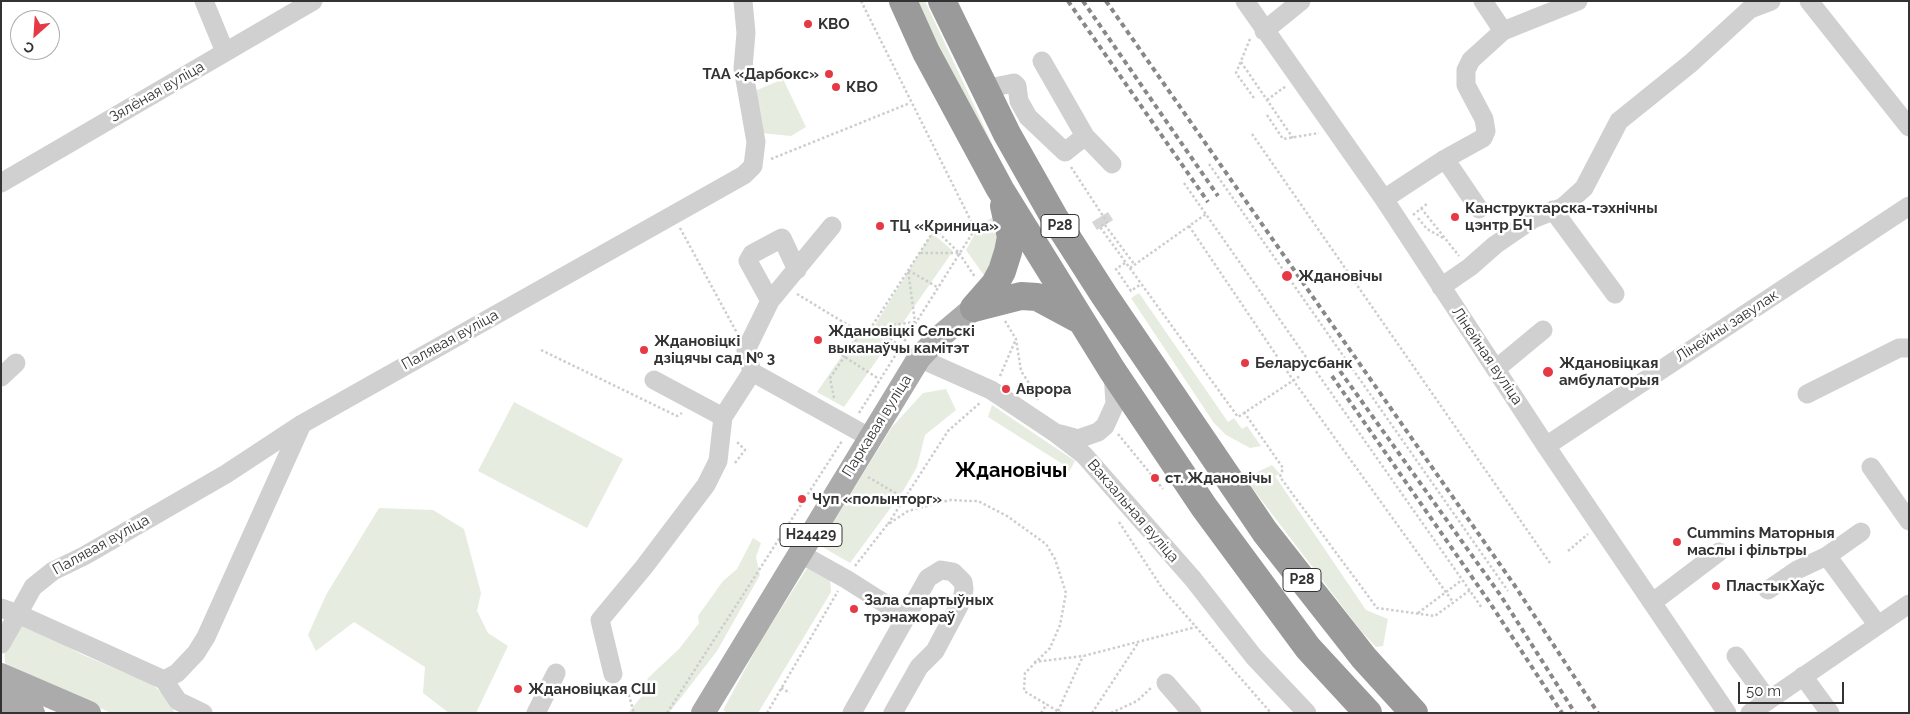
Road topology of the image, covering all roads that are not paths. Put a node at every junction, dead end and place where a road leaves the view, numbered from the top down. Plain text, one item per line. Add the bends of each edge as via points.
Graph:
1 (204, 1) edge
2 (313, 1) edge
3 (743, 1) edge
4 (902, 1) edge
5 (942, 1) edge
6 (1244, 1) edge
7 (1301, 1) edge
8 (1483, 1) edge
9 (1578, 1) edge
10 (1770, 1) edge
11 (1810, 1) edge
12 (1502, 30) junction
13 (1264, 31) junction
14 (225, 52) junction
15 (1042, 61) dead end
16 (986, 92) junction
17 (1028, 117) junction
18 (1909, 127) edge
19 (1007, 134) junction
20 (1085, 136) junction
21 (1445, 159) junction
22 (1112, 164) dead end
23 (1, 184) edge
24 (1000, 189) junction
25 (1384, 199) junction
26 (1909, 206) edge
27 (1479, 209) dead end
28 (1552, 210) junction
29 (832, 226) dead end
30 (797, 270) junction
31 (1441, 287) junction
32 (1615, 294) dead end
33 (770, 301) junction
34 (974, 308) junction
35 (1080, 320) junction
36 (1543, 330) dead end
37 (1909, 348) edge
38 (910, 352) junction
39 (16, 363) dead end
40 (1496, 369) junction
41 (1112, 370) junction
42 (752, 372) junction
43 (1, 377) edge
44 (654, 380) dead end
45 (1807, 394) dead end
46 (723, 417) junction
47 (302, 424) junction
48 (1054, 432) junction
49 (859, 433) junction
50 (1546, 446) junction
51 (1871, 467) dead end
52 (1909, 520) edge
53 (1861, 532) dead end
54 (1719, 552) dead end
55 (801, 554) junction
56 (1827, 556) junction
57 (1768, 590) dead end
58 (1653, 602) junction
59 (1909, 604) edge
60 (9, 611) edge
61 (906, 617) junction
62 (1877, 624) junction
63 (1, 644) edge
64 (1736, 656) dead end
65 (556, 673) dead end
66 (613, 674) dead end
67 (1, 675) edge
68 (1803, 676) junction
69 (164, 680) junction
70 (1166, 683) road end
71 (1, 699) edge
72 (1768, 700) junction
73 (710, 710) edge
74 (34, 713) edge
75 (89, 713) edge
76 (203, 713) edge
77 (536, 713) edge
78 (852, 713) edge
79 (893, 713) edge
80 (1192, 713) edge
81 (1307, 713) edge
82 (1368, 713) edge
83 (1414, 713) edge
84 (1727, 713) edge
85 (1750, 713) edge
86 (1830, 713) edge

1 - 14 street
2 - 14 street, Зялёная вуліца
3 - 47 street, Палявая вуліца via 746,33 743,68 756,142 753,166 744,175
4 - 24 highway, Р28
5 - 16 highway, Р28
6 - 13 street, Лінейная вуліца
7 - 13 street
8 - 12 street
9 - 12 street
10 - 28 street via 1750,9 1691,63 1619,121 1584,188 1563,207
11 - 18 street
12 - 21 street via 1471,60 1466,70 1466,85 1484,119 1486,131 1482,138
13 - 25 street, Лінейная вуліца
14 - 23 street, Зялёная вуліца
15 - 20 street
16 - 17 street via 1014,83 1018,86 1019,101
16 - 19 highway, Р28
17 - 19 street
17 - 20 street via 1065,152
19 - 83 highway, Р28 via 1054,217 1104,295 1265,532 1347,637
20 - 22 street
21 - 25 street
21 - 27 street
24 - 34 highway, Н24429 via 1011,237 1008,252 995,284
24 - 35 highway, Р28
25 - 31 street, Лінейная вуліца
26 - 50 street, Лінейны завулак
28 - 31 street via 1495,244
28 - 32 street
29 - 30 street
30 - 33 street
30 - 33 street via 782,238 752,254 748,261
31 - 40 street, Лінейная вуліца
33 - 42 street via 746,350
34 - 35 highway, Н24429 via 1020,296 1037,297
34 - 38 main road, Паркавая вуліца / Н24429 via 936,340
35 - 41 highway, Р28
36 - 40 street
37 - 45 street via 1900,348
38 - 48 street, Вакзальная вуліца via 974,381
38 - 49 main road, Паркавая вуліца / Н24429
39 - 43 street
40 - 50 street, Лінейная вуліца
41 - 48 street via 1115,404 1105,426 1078,439
41 - 82 highway, Р28 via 1204,507 1308,648
42 - 46 street
42 - 49 street
44 - 46 street
46 - 66 street via 718,461 706,485 600,620
47 - 60 street, Палявая вуліца via 226,474 84,556 53,570
47 - 69 street via 206,637 177,673
48 - 81 street, Вакзальная вуліца via 1084,455 1193,579 1254,657
49 - 55 main road, Паркавая вуліца / Н24429
50 - 58 street, Лінейная вуліца
51 - 52 street
53 - 56 street
54 - 58 street
55 - 61 street
55 - 73 main road, Паркавая вуліца / Н24429
56 - 57 street via 1797,570
56 - 62 street
58 - 84 street, Лінейная вуліца
59 - 62 street
60 - 63 street, Палявая вуліца
60 - 69 street
61 - 78 street
61 - 79 street via 934,573 941,570 953,572 963,582 962,600 935,651 919,667
62 - 68 street
64 - 72 street
65 - 77 street
67 - 75 main road
68 - 72 street
68 - 86 street
69 - 76 street via 178,701
70 - 80 street
71 - 74 main road
72 - 85 street

